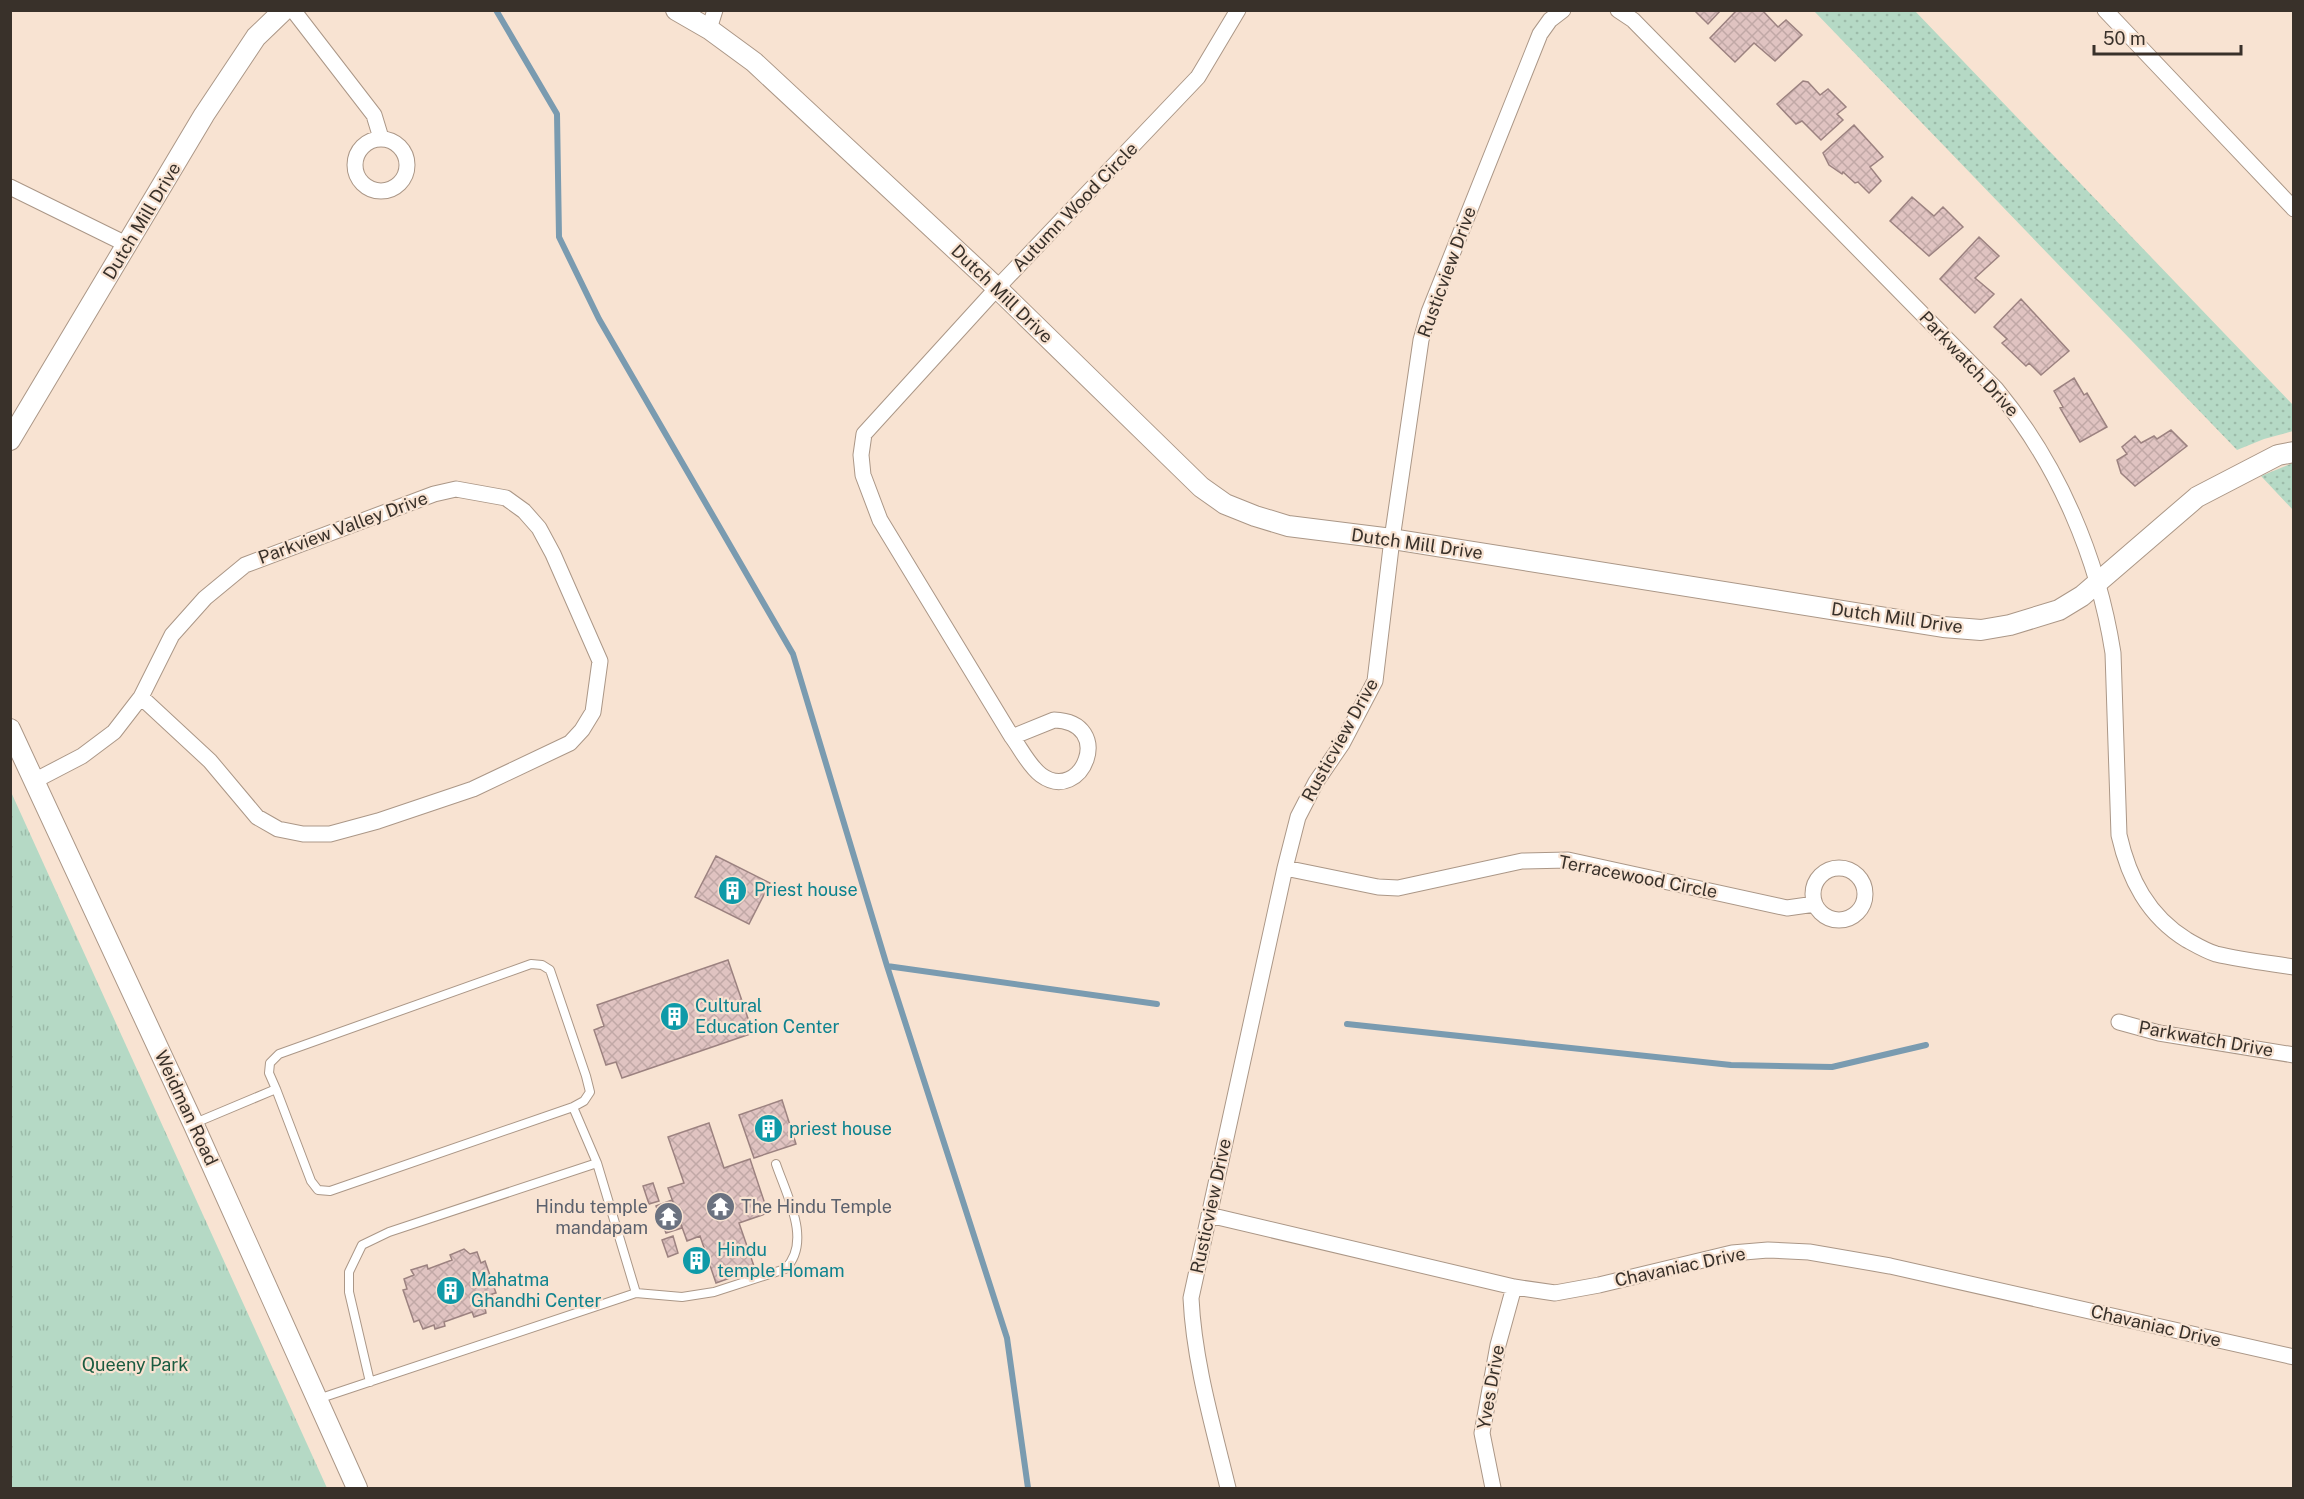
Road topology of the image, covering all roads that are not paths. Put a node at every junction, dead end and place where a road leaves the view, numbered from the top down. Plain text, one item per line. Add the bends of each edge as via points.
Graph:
1 (285, 10) edge
2 (293, 10) edge
3 (676, 10) edge
4 (1238, 10) edge
5 (1563, 10) edge
6 (1618, 10) edge
7 (2105, 10) edge
8 (712, 20) edge
9 (381, 138) dead end
10 (10, 187) edge
11 (2294, 209) edge
12 (128, 244) junction
13 (997, 288) junction
14 (10, 440) edge
15 (2294, 452) edge
16 (1392, 539) junction
17 (2097, 583) junction
18 (141, 697) junction
19 (10, 729) edge
20 (1012, 737) junction
21 (34, 781) junction
22 (1285, 868) junction
23 (1815, 904) dead end
24 (2294, 967) edge
25 (2119, 1022) dead end
26 (2294, 1055) edge
27 (276, 1089) junction
28 (573, 1107) junction
29 (193, 1123) junction
30 (597, 1163) junction
31 (776, 1164) dead end
32 (1209, 1215) junction
33 (1514, 1287) junction
34 (636, 1293) junction
35 (2294, 1357) edge
36 (370, 1382) junction
37 (317, 1399) junction
38 (357, 1488) edge
39 (1228, 1488) edge
40 (1493, 1488) edge

1 - 12 street, Dutch Mill Drive via 256,37 204,115
2 - 9 street via 374,115
3 - 8 street, Dutch Mill Drive
4 - 13 street, Autumn Wood Circle via 1198,77
5 - 16 street, Rusticview Drive via 1540,34 1429,312 1420,340
6 - 17 street, Parkwatch Drive via 1633,20 2018,415 2062,489
7 - 11 street
8 - 13 street, Dutch Mill Drive
10 - 12 street
12 - 14 street, Dutch Mill Drive
13 - 16 street, Dutch Mill Drive via 1201,487 1225,504 1288,525
13 - 20 street, Autumn Wood Circle via 864,434 861,455 862,475 880,520
15 - 17 street, Dutch Mill Drive via 2269,459 2197,497
16 - 17 street, Dutch Mill Drive via 1981,630 2010,626 2059,610
16 - 22 street, Rusticview Drive via 1375,681 1298,817
17 - 24 street, Parkwatch Drive via 2114,653 2119,835 2139,892 2172,931 2199,946 2214,953
18 - 18 street, Parkview Valley Drive via 210,761 257,817 278,829 330,834 473,789 570,743 593,712 600,661 539,528 506,498 456,489 245,565 205,598 172,635
18 - 21 street, Parkview Valley Drive via 114,732 82,756
19 - 21 street, Weidman Road
20 - 20 street, Autumn Wood Circle via 1040,775 1050,779 1060,781 1085,765 1088,745 1074,724 1054,720
21 - 29 street, Weidman Road
22 - 23 street, Terracewood Circle via 1398,888 1522,861 1568,860 1787,908
22 - 32 street, Rusticview Drive
25 - 26 street, Parkwatch Drive via 2159,1033
27 - 28 lane via 311,1181 318,1190 330,1191
27 - 28 lane via 269,1072 270,1063 279,1054 531,964 550,970 586,1076 590,1092
27 - 29 lane
28 - 30 lane
29 - 37 street, Weidman Road
30 - 34 lane
30 - 36 lane via 389,1232 362,1245 349,1272 349,1292
31 - 34 lane via 796,1222 792,1262 784,1269 714,1292 682,1297
32 - 33 street, Chavaniac Drive
32 - 39 street, Rusticview Drive via 1191,1298 1193,1330
33 - 35 street, Chavaniac Drive via 1555,1293 1732,1253 1809,1252 1890,1266
33 - 40 street, Yves Drive via 1498,1345 1482,1433
34 - 36 lane
36 - 37 lane
37 - 38 street, Weidman Road

